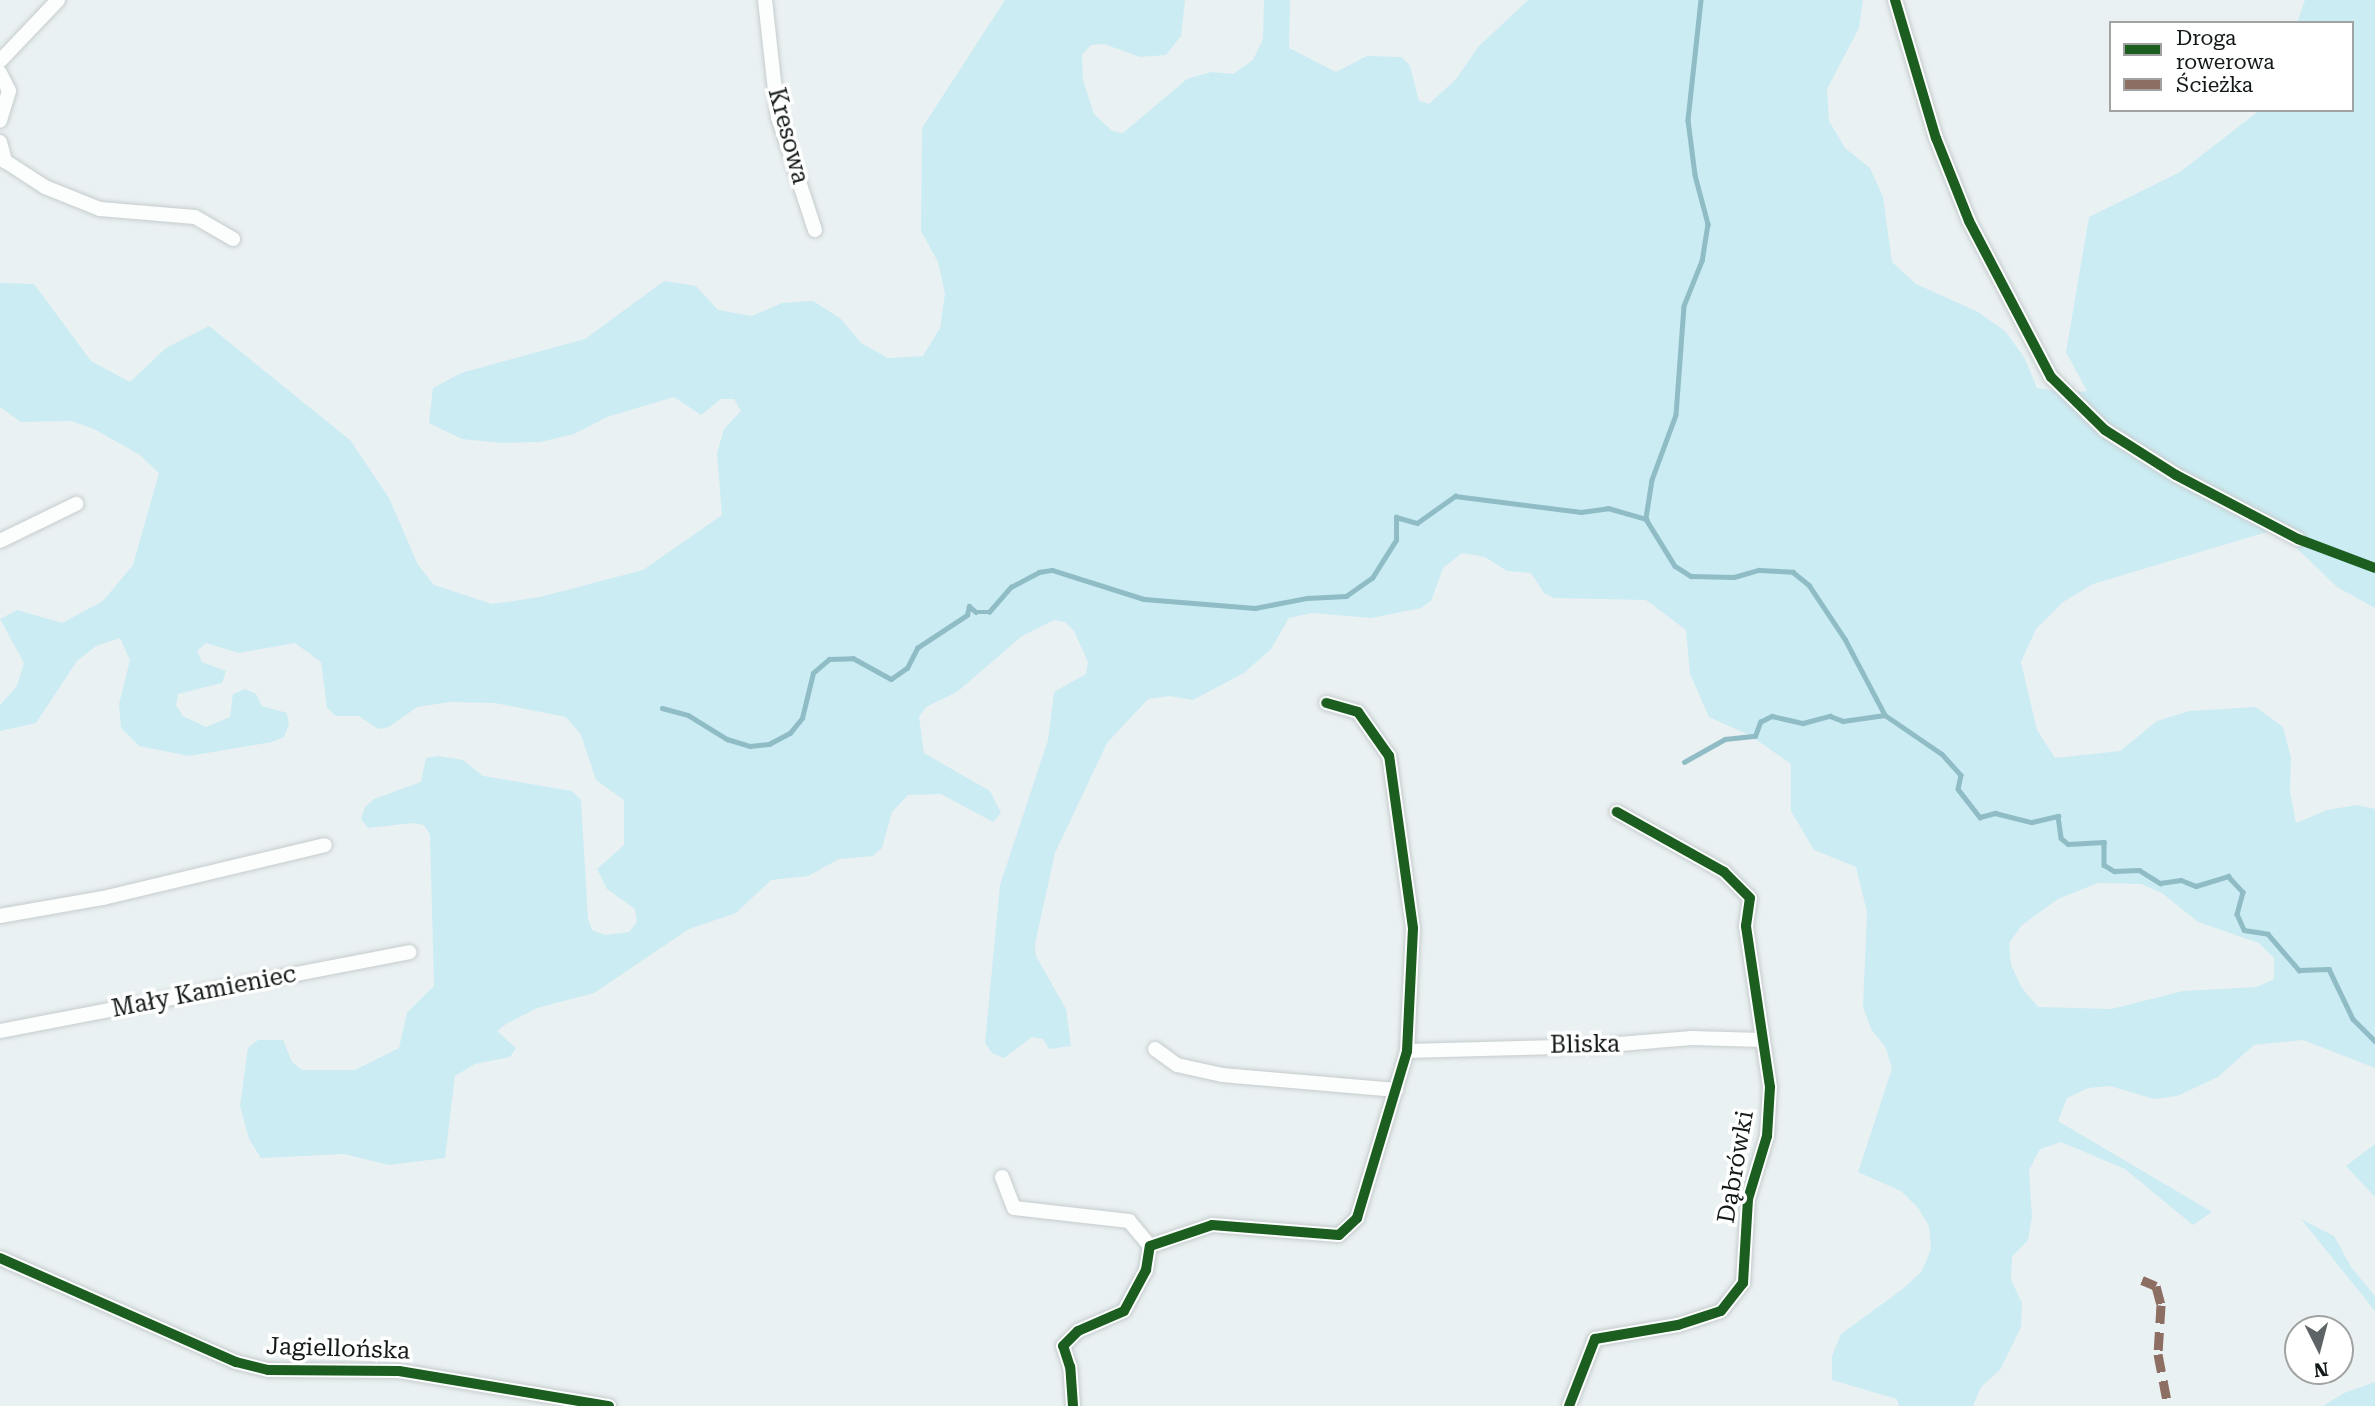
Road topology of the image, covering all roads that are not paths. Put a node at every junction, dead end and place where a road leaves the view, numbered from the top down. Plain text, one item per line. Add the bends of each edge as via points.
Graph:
1 (58, 0) edge
2 (765, 0) edge
3 (1895, 0) edge
4 (0, 61) edge
5 (0, 74) edge
6 (0, 121) edge
7 (0, 142) edge
8 (815, 230) dead end
9 (233, 239) dead end
10 (76, 504) dead end
11 (2298, 539) dead end
12 (0, 541) edge
13 (1326, 703) dead end
14 (1617, 812) dead end
15 (325, 845) dead end
16 (0, 916) edge
17 (409, 952) dead end
18 (0, 1031) edge
19 (1763, 1040) junction
20 (1155, 1049) dead end
21 (1407, 1051) junction
22 (1396, 1090) junction
23 (1002, 1177) dead end
24 (1150, 1246) junction
25 (0, 1258) edge
26 (609, 1406) edge
27 (1073, 1406) edge
28 (1569, 1406) edge

1 - 4 street
2 - 8 street, Kresowa via 778,117
3 - 11 street via 1936,138 1969,220 2051,377 2105,430 2176,475
5 - 6 street via 9,90
7 - 9 street via 5,161 45,187 100,209 195,217
10 - 12 street
13 - 21 street via 1358,712 1389,756 1413,928
14 - 19 street, Dąbrówki via 1724,872 1750,898 1746,926
15 - 16 street via 103,898
17 - 18 street, Mały Kamieniec
19 - 21 street, Bliska via 1692,1038 1596,1046
19 - 28 street, Dąbrówki via 1770,1087 1767,1136 1748,1199 1743,1283 1721,1311 1678,1325 1595,1339
20 - 22 street via 1177,1065 1222,1074
21 - 22 street
22 - 24 street via 1357,1218 1339,1235 1212,1225
23 - 24 street via 1014,1208 1129,1220
24 - 27 street via 1146,1270 1124,1311 1078,1331 1063,1346
25 - 26 street, Jagiellońska via 236,1362 268,1370 399,1371

